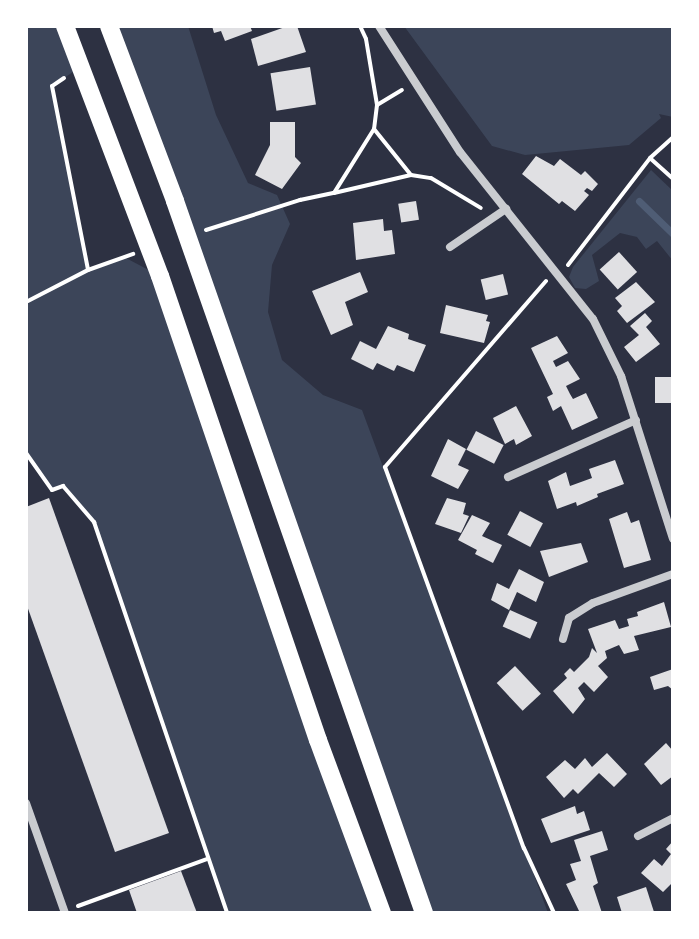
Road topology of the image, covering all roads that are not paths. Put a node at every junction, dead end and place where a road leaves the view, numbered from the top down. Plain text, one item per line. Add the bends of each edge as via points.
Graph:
1 (65, 26) edge
2 (109, 26) edge
3 (379, 26) edge
4 (506, 209) junction
5 (450, 247) dead end
6 (636, 420) junction
7 (508, 477) dead end
8 (673, 539) edge
9 (673, 574) edge
10 (563, 639) dead end
11 (26, 803) edge
12 (673, 818) edge
13 (638, 836) dead end
14 (64, 912) edge
15 (382, 913) edge
16 (424, 913) edge

1 - 15 main road via 160,276
2 - 16 main road
3 - 4 street via 460,152
4 - 5 street
4 - 6 street via 593,319
6 - 7 street
6 - 8 street
9 - 10 street via 593,603 569,618
11 - 14 street
12 - 13 street

